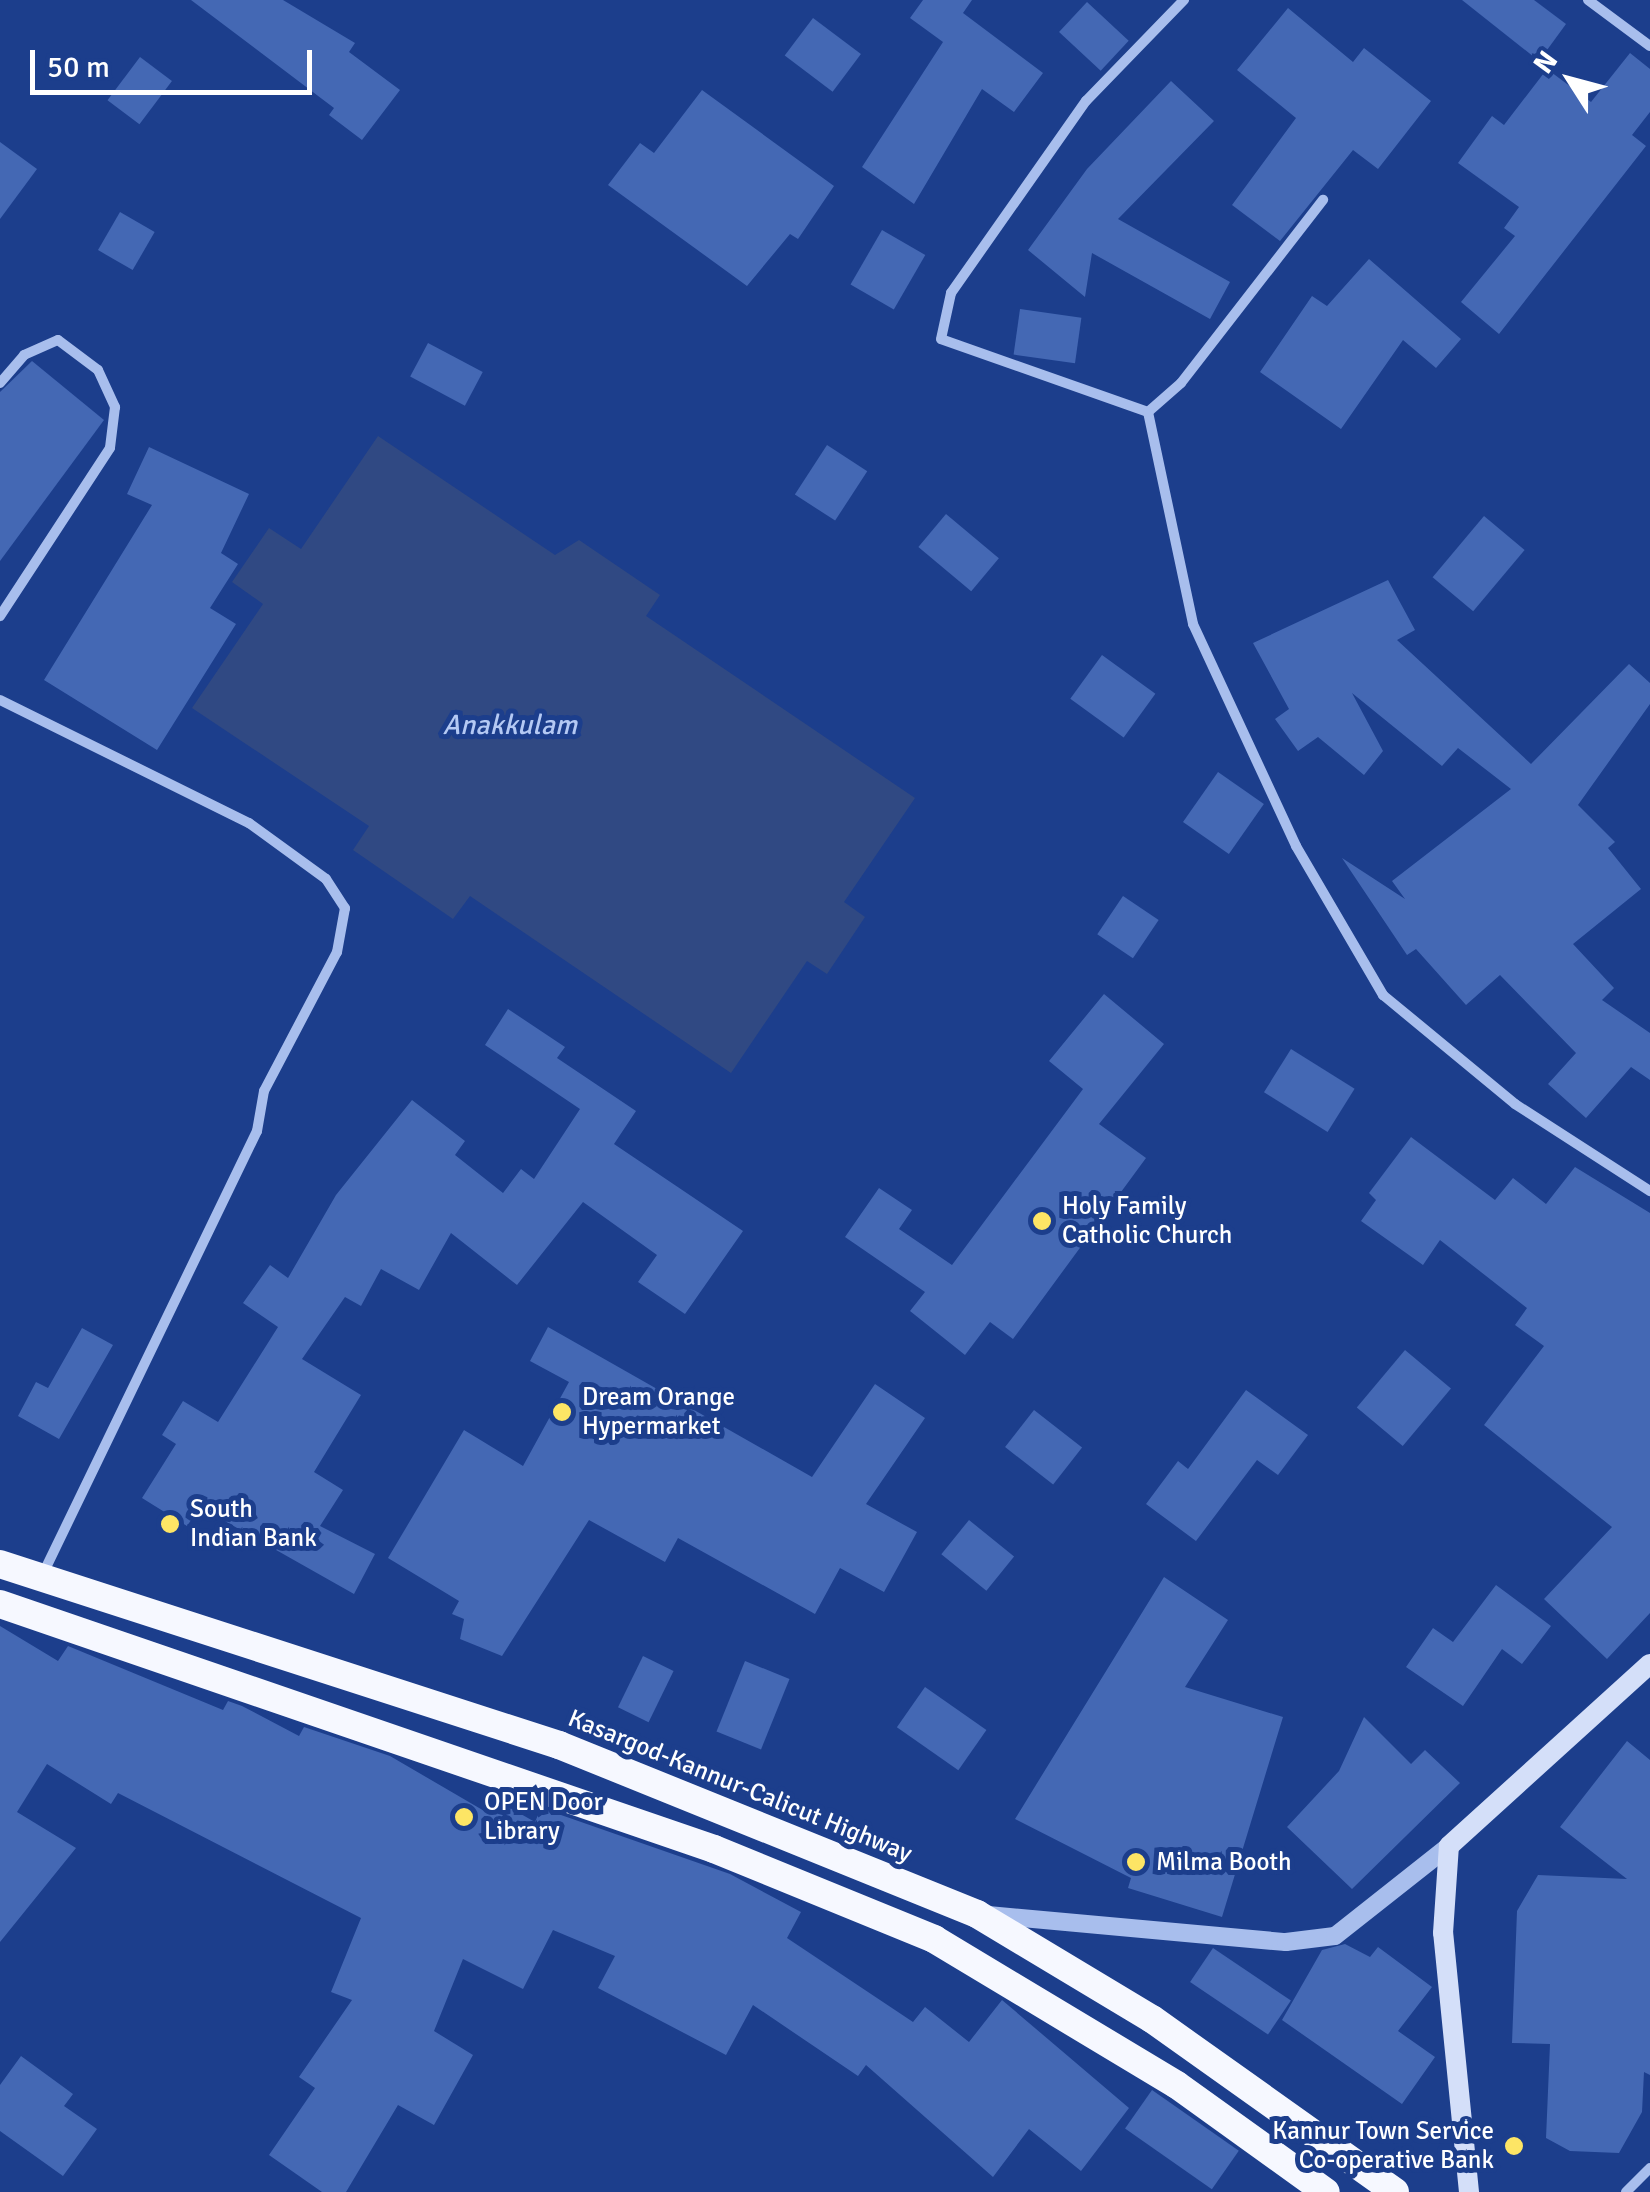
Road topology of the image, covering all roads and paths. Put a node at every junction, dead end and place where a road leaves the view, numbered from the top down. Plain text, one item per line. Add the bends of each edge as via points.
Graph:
1 (1184, 0) edge
2 (1588, 0) edge
3 (1650, 46) edge
4 (1322, 200) dead end
5 (0, 383) edge
6 (1148, 412) junction
7 (0, 616) edge
8 (0, 700) edge
9 (1650, 1191) edge
10 (0, 1564) edge
11 (42, 1577) junction
12 (0, 1604) edge
13 (1650, 1664) edge
14 (1449, 1846) junction
15 (977, 1914) junction
16 (1650, 2168) edge
17 (1326, 2192) edge
18 (1395, 2192) edge
19 (1469, 2192) edge
20 (1626, 2192) edge

1 - 6 street via 1086,101 950,293 941,339
2 - 3 street
4 - 6 street via 1181,383
5 - 7 street via 24,355 58,340 98,370 115,406 110,448
6 - 9 street via 1193,624 1296,846 1382,996 1515,1104
8 - 11 street via 249,823 326,878 345,908 337,952 264,1092 256,1131
10 - 11 highway, Kasargod-Kannur-Calicut Highway
11 - 15 highway, Kasargod-Kannur-Calicut Highway via 560,1745
12 - 17 highway via 714,1849 934,1940 1177,2085
13 - 14 main road
14 - 15 street via 1335,1936 1253,1940
14 - 19 main road via 1443,1934
15 - 18 highway, Kasargod-Kannur-Calicut Highway via 1152,2018
16 - 20 street

